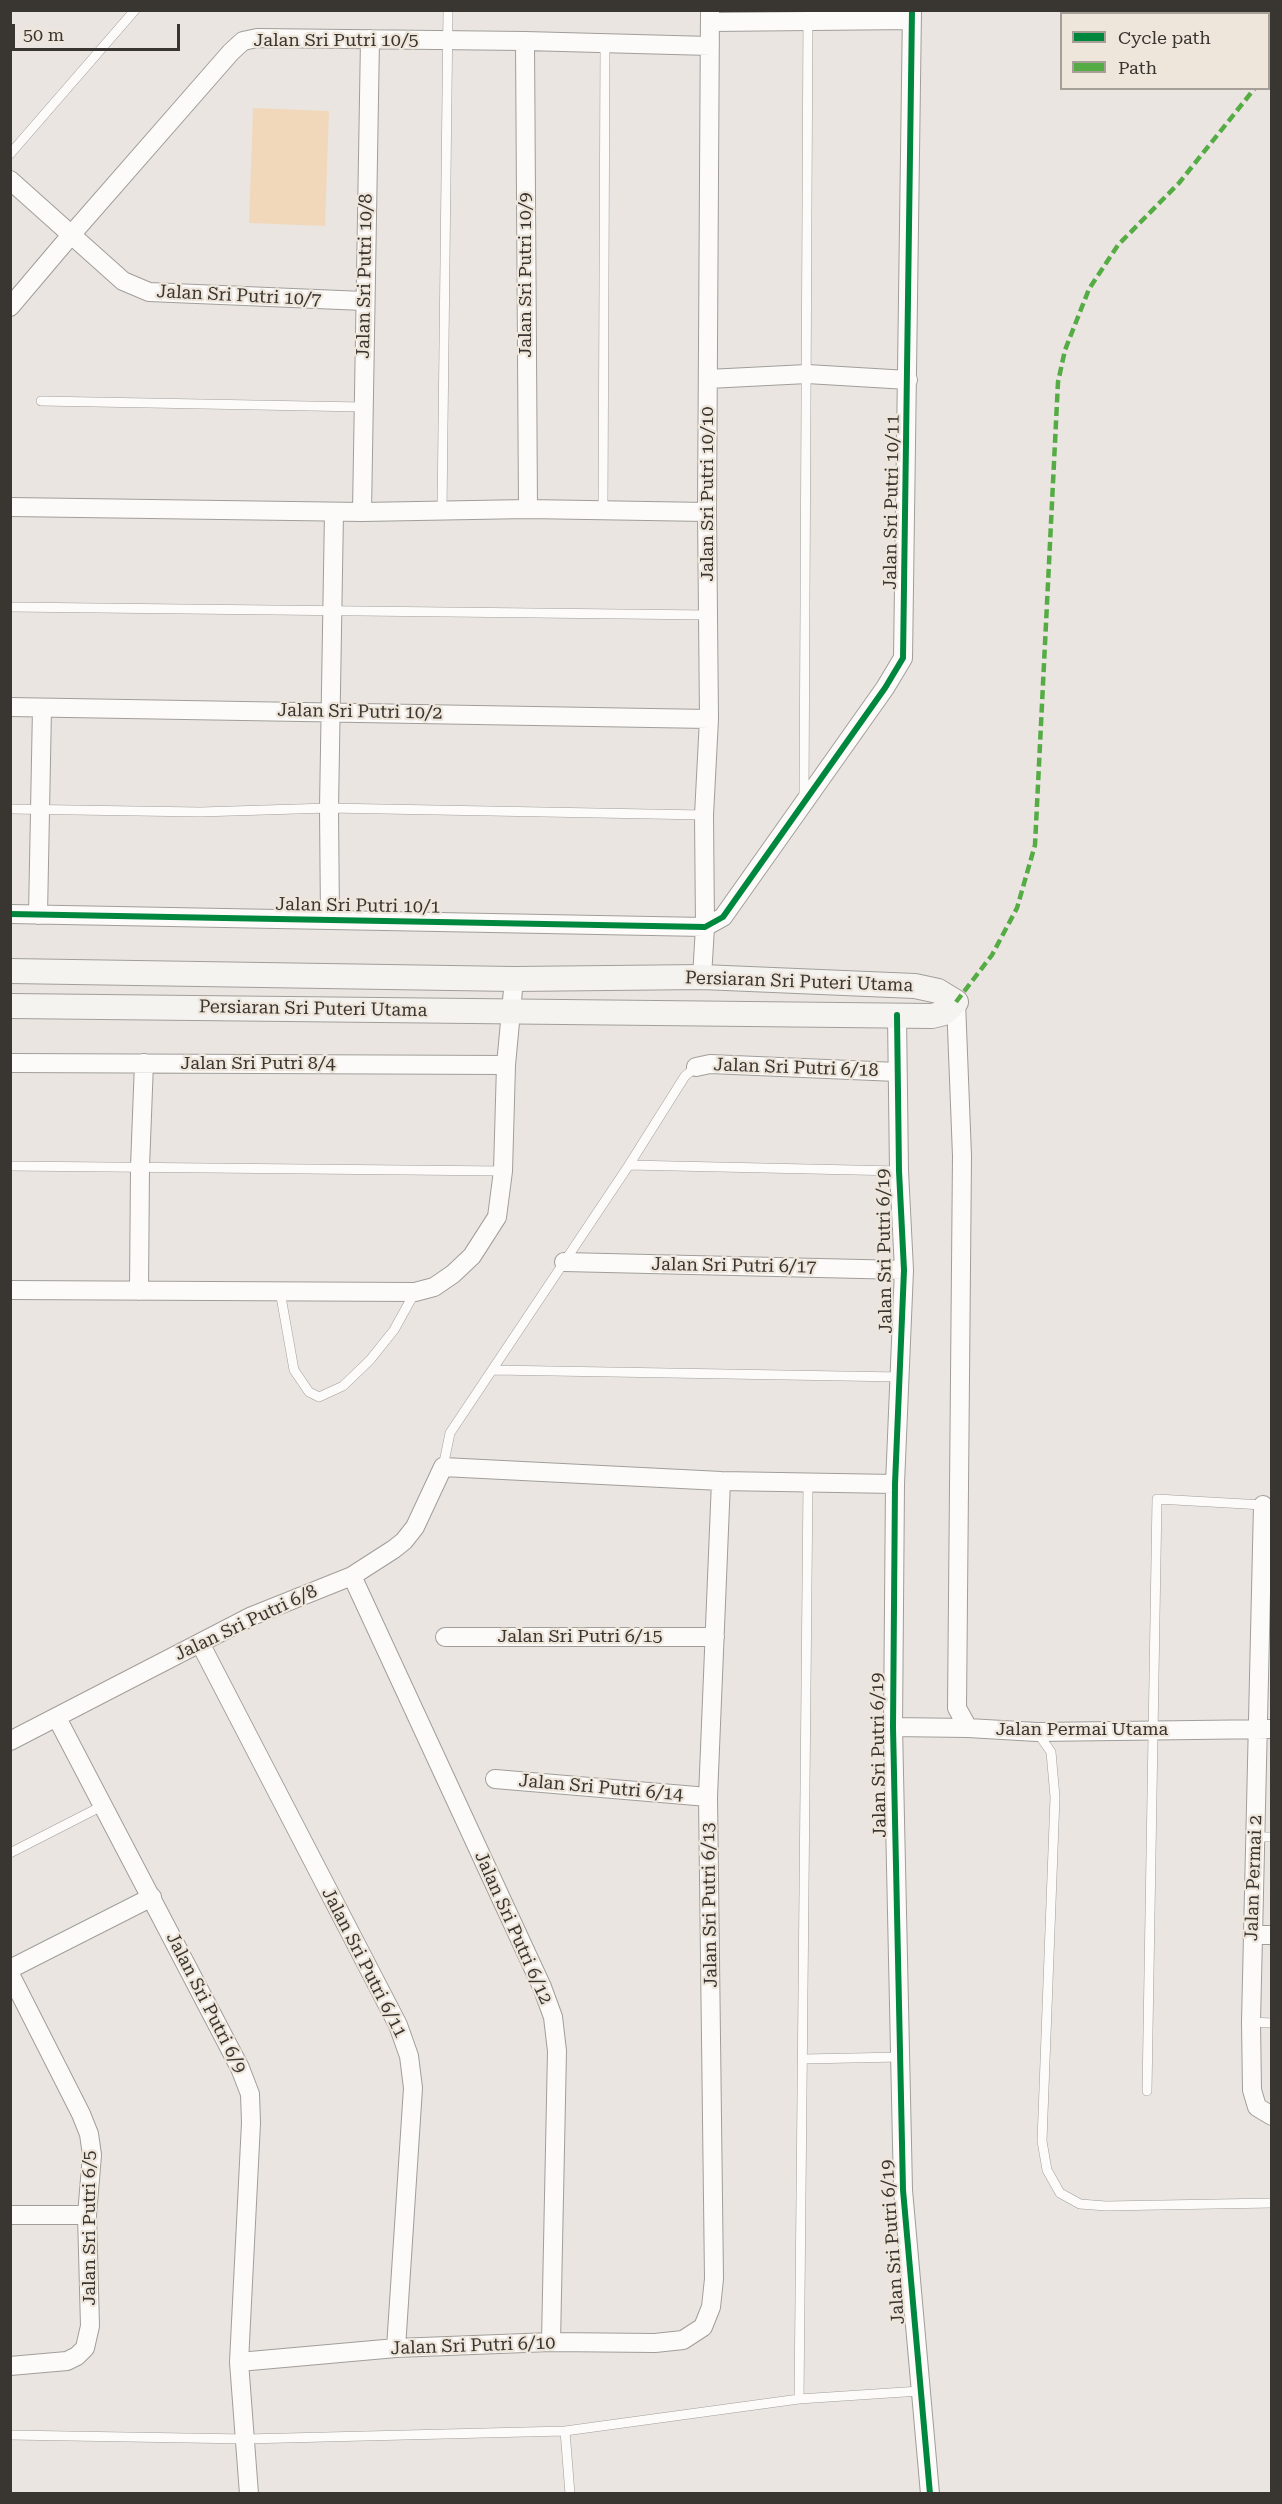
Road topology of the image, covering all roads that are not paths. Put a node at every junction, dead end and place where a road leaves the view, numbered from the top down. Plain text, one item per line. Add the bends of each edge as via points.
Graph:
1 (135, 10) edge
2 (448, 10) edge
3 (912, 15) edge
4 (711, 16) edge
5 (808, 16) edge
6 (370, 39) junction
7 (525, 40) junction
8 (447, 41) junction
9 (605, 43) junction
10 (710, 46) junction
11 (10, 154) edge
12 (10, 180) edge
13 (71, 235) junction
14 (364, 301) junction
15 (10, 307) edge
16 (807, 374) junction
17 (708, 379) junction
18 (908, 380) junction
19 (41, 401) dead end
20 (363, 407) junction
21 (10, 507) edge
22 (528, 509) junction
23 (603, 510) junction
24 (442, 511) junction
25 (334, 512) junction
26 (362, 512) junction
27 (707, 512) junction
28 (10, 607) edge
29 (332, 612) junction
30 (709, 615) junction
31 (10, 707) edge
32 (42, 708) junction
33 (330, 711) junction
34 (709, 718) junction
35 (804, 801) junction
36 (329, 808) junction
37 (10, 809) edge
38 (40, 809) junction
39 (704, 815) junction
40 (10, 914) edge
41 (38, 915) junction
42 (330, 920) junction
43 (705, 927) junction
44 (10, 971) edge
45 (702, 977) junction
46 (513, 979) junction
47 (956, 1002) junction
48 (10, 1006) edge
49 (511, 1011) junction
50 (897, 1016) junction
51 (10, 1063) edge
52 (144, 1063) junction
53 (506, 1065) junction
54 (696, 1067) joint
55 (897, 1072) junction
56 (629, 1165) junction
57 (10, 1166) edge
58 (140, 1167) junction
59 (899, 1170) junction
60 (503, 1171) junction
61 (564, 1262) junction
62 (904, 1270) junction
63 (10, 1290) edge
64 (139, 1291) junction
65 (280, 1292) junction
66 (415, 1292) junction
67 (494, 1370) junction
68 (901, 1377) junction
69 (443, 1467) junction
70 (721, 1481) junction
71 (808, 1483) junction
72 (895, 1484) junction
73 (1263, 1505) joint
74 (352, 1576) junction
75 (445, 1637) dead end
76 (715, 1637) junction
77 (200, 1643) junction
78 (57, 1718) junction
79 (893, 1727) junction
80 (968, 1728) junction
81 (1265, 1729) edge
82 (1154, 1730) junction
83 (1037, 1732) junction
84 (10, 1741) edge
85 (495, 1779) dead end
86 (708, 1797) junction
87 (104, 1806) junction
88 (1263, 1837) edge
89 (10, 1853) edge
90 (152, 1897) junction
91 (1252, 1935) junction
92 (1272, 1935) edge
93 (10, 1969) edge
94 (10, 1974) edge
95 (1251, 2022) junction
96 (1272, 2023) edge
97 (900, 2057) junction
98 (804, 2059) junction
99 (1147, 2091) dead end
100 (1264, 2111) edge
101 (1272, 2203) edge
102 (10, 2215) edge
103 (87, 2215) junction
104 (703, 2327) joint
105 (551, 2342) junction
106 (396, 2348) junction
107 (239, 2362) junction
108 (10, 2366) edge
109 (920, 2391) junction
110 (799, 2399) junction
111 (565, 2431) junction
112 (10, 2435) edge
113 (246, 2439) junction
114 (249, 2493) edge
115 (570, 2493) edge
116 (930, 2493) edge

1 - 11 lane
2 - 8 lane
3 - 5 street
3 - 18 street, Jalan Sri Putri 10/11
4 - 5 street
4 - 10 street, Jalan Sri Putri 10/10
5 - 16 lane
6 - 8 street, Jalan Sri Putri 10/5
6 - 13 street, Jalan Sri Putri 10/5 via 243,41
6 - 14 street, Jalan Sri Putri 10/8
7 - 8 street, Jalan Sri Putri 10/5
7 - 9 street, Jalan Sri Putri 10/5
7 - 22 street, Jalan Sri Putri 10/9
8 - 24 lane
9 - 10 street, Jalan Sri Putri 10/5
9 - 23 lane
10 - 17 street, Jalan Sri Putri 10/10
12 - 13 street, Jalan Sri Putri 10/7
13 - 14 street, Jalan Sri Putri 10/7 via 123,281 148,292
13 - 15 street, Jalan Sri Putri 10/5
14 - 20 street, Jalan Sri Putri 10/8
16 - 17 street
16 - 18 street
16 - 35 lane
17 - 27 street, Jalan Sri Putri 10/10
18 - 35 street, Jalan Sri Putri 10/11 via 903,658
19 - 20 lane
20 - 26 street, Jalan Sri Putri 10/8
21 - 25 street
22 - 23 street
22 - 24 street
23 - 27 street
24 - 26 street
25 - 26 street
25 - 29 street
27 - 30 street, Jalan Sri Putri 10/10
28 - 29 lane
29 - 30 lane
29 - 33 street
30 - 34 street, Jalan Sri Putri 10/10
31 - 32 street, Jalan Sri Putri 10/2
32 - 33 street, Jalan Sri Putri 10/2
32 - 38 street
33 - 34 street, Jalan Sri Putri 10/2
33 - 36 street
34 - 39 street, Jalan Sri Putri 10/10
35 - 43 street, Jalan Sri Putri 10/11 via 723,917
36 - 38 lane via 200,812
36 - 39 lane
36 - 42 street
37 - 38 lane
38 - 41 street
39 - 43 street, Jalan Sri Putri 10/10
40 - 41 street, Jalan Sri Putri 10/1
41 - 42 street, Jalan Sri Putri 10/1
42 - 43 street, Jalan Sri Putri 10/1
43 - 45 street, Jalan Sri Putri 10/10
44 - 46 street, Persiaran Sri Puteri Utama
45 - 46 street, Persiaran Sri Puteri Utama
45 - 47 street, Persiaran Sri Puteri Utama via 915,986 938,991
46 - 49 street
47 - 50 street, Persiaran Sri Puteri Utama via 944,1013
47 - 80 street via 962,1156 957,1708
48 - 49 street, Persiaran Sri Puteri Utama
49 - 50 street, Persiaran Sri Puteri Utama
49 - 53 street
50 - 55 street, Jalan Sri Putri 6/19
51 - 52 street, Jalan Sri Putri 8/4
52 - 53 street, Jalan Sri Putri 8/4
52 - 58 street
53 - 60 street
54 - 55 street, Jalan Sri Putri 6/18 via 710,1064
54 - 56 lane via 685,1076
55 - 59 street, Jalan Sri Putri 6/19
56 - 59 lane
56 - 61 lane
57 - 58 lane
58 - 60 lane
58 - 64 street
59 - 62 street, Jalan Sri Putri 6/19
60 - 66 street via 497,1217 472,1256 434,1287
61 - 62 street, Jalan Sri Putri 6/17
61 - 67 lane
62 - 68 street, Jalan Sri Putri 6/19
63 - 64 street
64 - 65 street
65 - 66 street
65 - 66 lane via 294,1370 309,1392 319,1397 343,1386 370,1360 394,1330
67 - 68 lane
67 - 69 lane via 450,1433
68 - 72 street, Jalan Sri Putri 6/19
69 - 70 street
69 - 74 street, Jalan Sri Putri 6/8 via 415,1527 404,1541
70 - 71 street
70 - 76 street, Jalan Sri Putri 6/13
71 - 72 street
71 - 98 lane
72 - 79 street, Jalan Sri Putri 6/19
73 - 81 street, Jalan Permai 2
73 - 82 lane via 1157,1499
74 - 77 street, Jalan Sri Putri 6/8 via 262,1612
74 - 105 street, Jalan Sri Putri 6/12 via 542,1987 552,2017 557,2051
75 - 76 street, Jalan Sri Putri 6/15
76 - 86 street, Jalan Sri Putri 6/13
77 - 78 street, Jalan Sri Putri 6/8
77 - 106 street, Jalan Sri Putri 6/11 via 398,2025 409,2056 413,2088
78 - 84 street, Jalan Sri Putri 6/8
78 - 87 street, Jalan Sri Putri 6/9
79 - 80 street, Jalan Permai Utama
79 - 97 street, Jalan Sri Putri 6/19
80 - 83 street, Jalan Permai Utama
81 - 82 street, Jalan Permai Utama
81 - 88 street, Jalan Permai 2
82 - 83 street, Jalan Permai Utama
82 - 99 lane
83 - 101 lane via 1051,1752 1054,1797 1042,2141 1047,2170 1060,2193 1080,2204
85 - 86 street, Jalan Sri Putri 6/14
86 - 104 street, Jalan Sri Putri 6/13 via 714,2279 711,2307
87 - 89 lane
87 - 90 street, Jalan Sri Putri 6/9
88 - 91 street, Jalan Permai 2
90 - 93 street
90 - 107 street, Jalan Sri Putri 6/9 via 250,2094
91 - 92 street
91 - 95 street, Jalan Permai 2
94 - 103 street, Jalan Sri Putri 6/5 via 89,2134 92,2155
95 - 96 lane
95 - 100 street, Jalan Permai 2 via 1252,2090
97 - 98 lane
97 - 109 street, Jalan Sri Putri 6/19 via 903,2190
98 - 110 lane
102 - 103 street
103 - 108 street, Jalan Sri Putri 6/5 via 90,2326 85,2348 67,2361
104 - 105 street, Jalan Sri Putri 6/10 via 683,2340 665,2342
105 - 106 street, Jalan Sri Putri 6/10
106 - 107 street, Jalan Sri Putri 6/10
107 - 113 street, Jalan Sri Putri 6/9
109 - 110 lane
109 - 116 street, Jalan Sri Putri 6/19
110 - 111 lane
111 - 113 lane
111 - 115 lane
112 - 113 lane
113 - 114 street, Jalan Sri Putri 6/9

